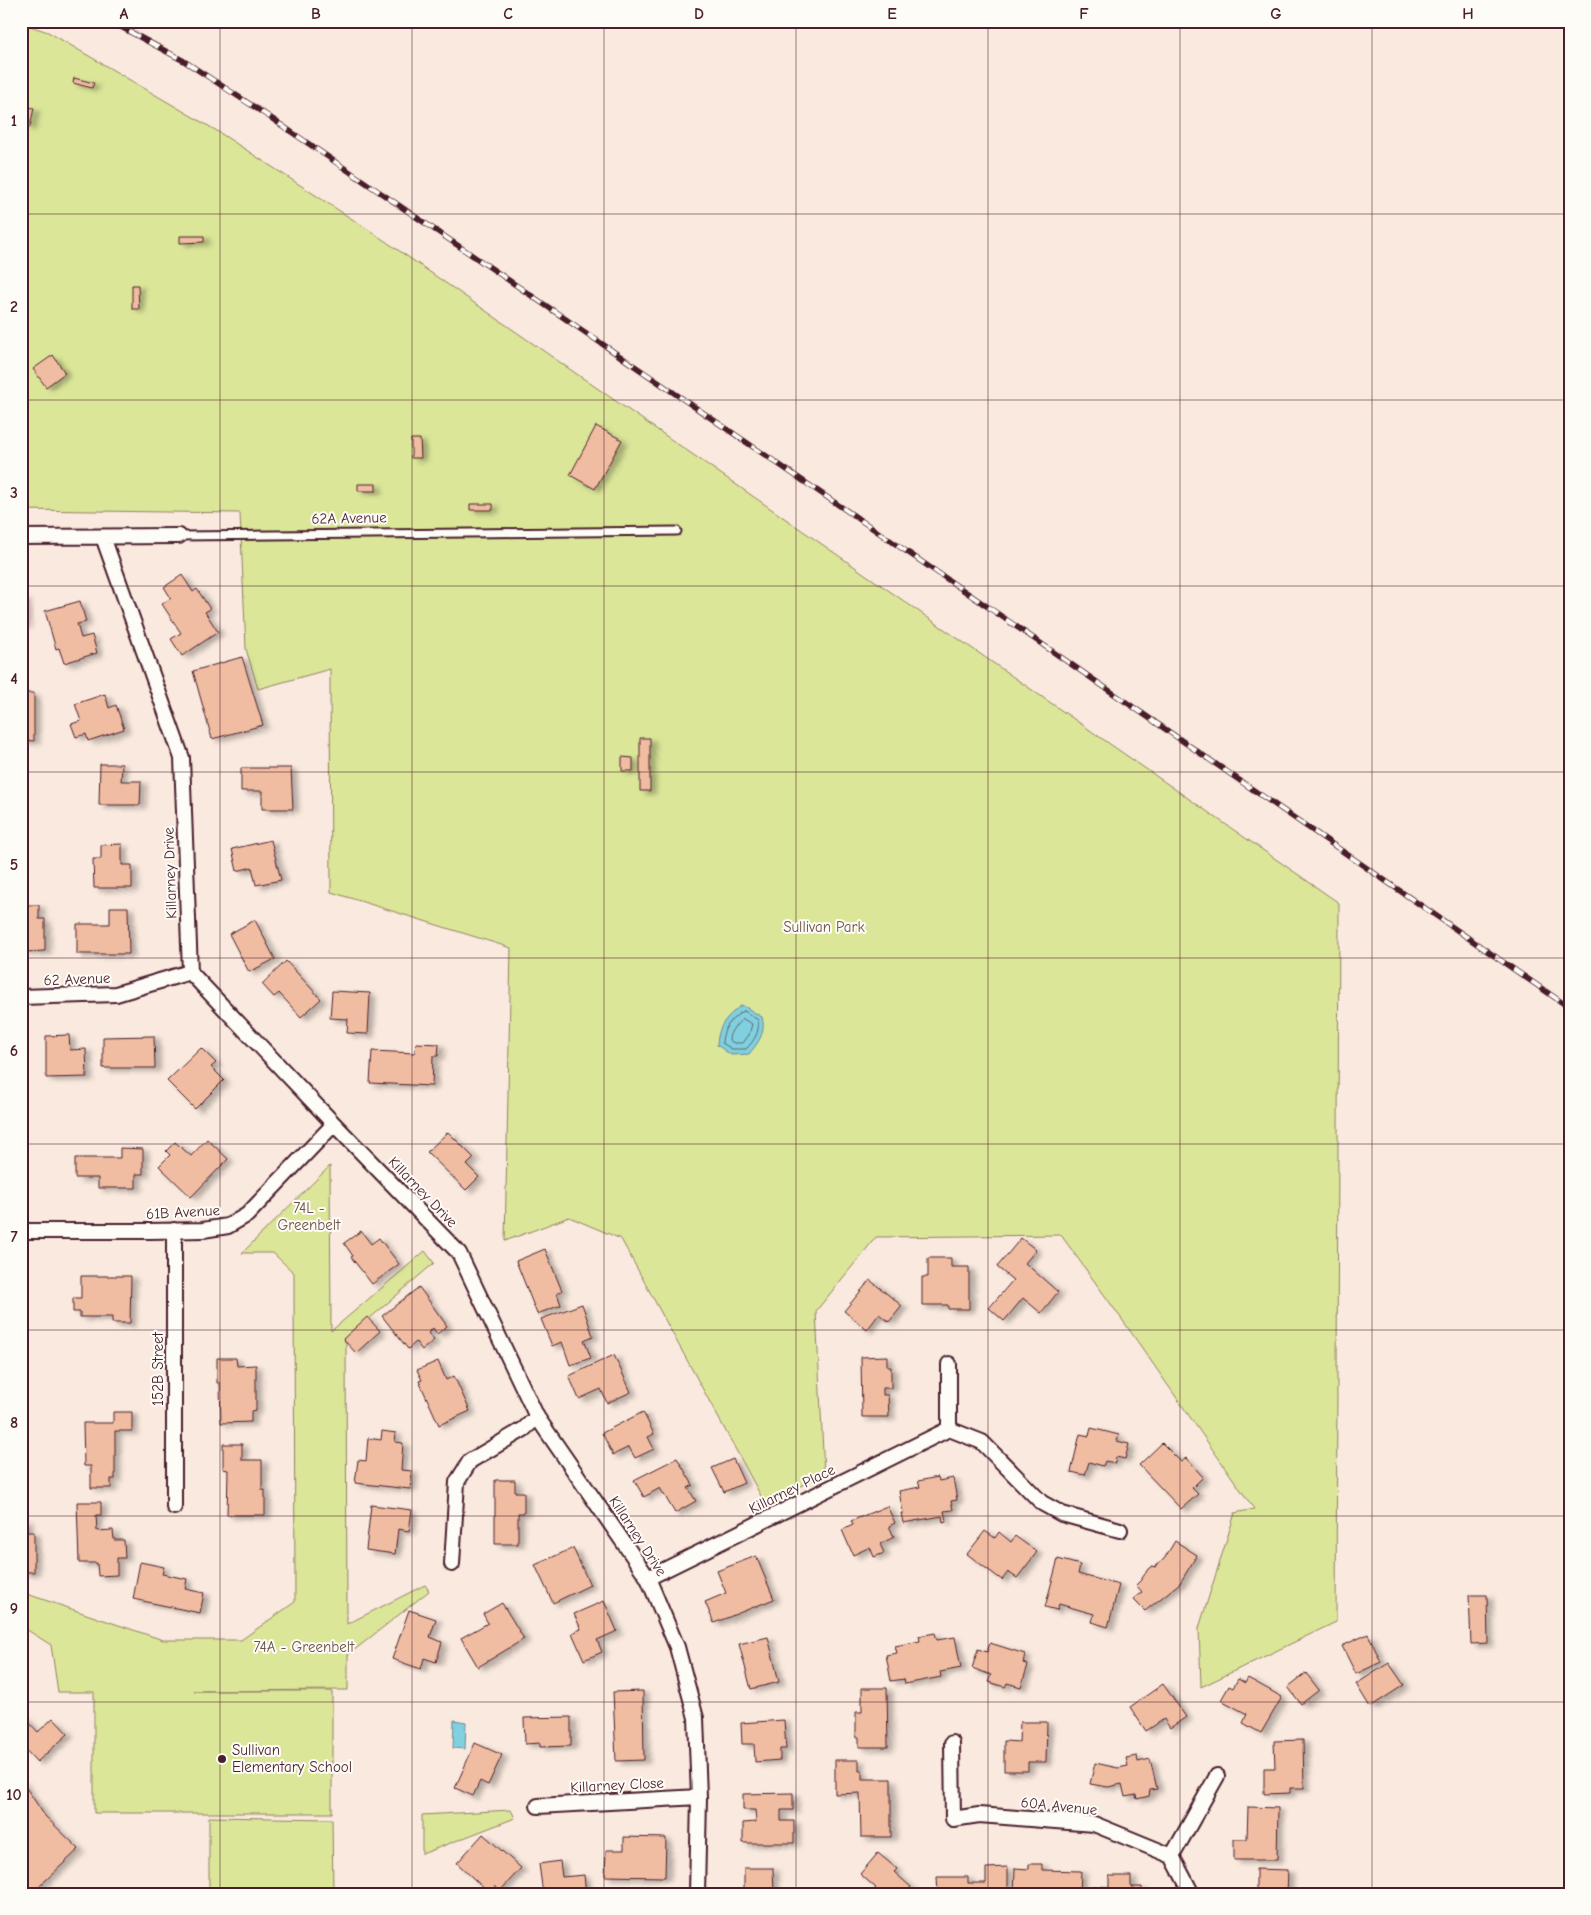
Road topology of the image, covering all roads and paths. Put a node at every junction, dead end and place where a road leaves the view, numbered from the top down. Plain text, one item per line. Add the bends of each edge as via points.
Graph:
1 (677, 531) dead end
2 (104, 536) junction
3 (179, 536) joint
4 (21, 537) edge
5 (190, 972) junction
6 (21, 997) edge
7 (334, 1124) junction
8 (174, 1230) junction
9 (21, 1231) edge
10 (949, 1364) dead end
11 (537, 1417) junction
12 (949, 1428) junction
13 (174, 1508) dead end
14 (1120, 1530) dead end
15 (452, 1564) dead end
16 (648, 1578) junction
17 (952, 1743) dead end
18 (1217, 1776) dead end
19 (698, 1797) junction
20 (538, 1806) dead end
21 (1172, 1856) junction
22 (697, 1894) edge
23 (1192, 1894) edge

1 - 3 lane, 62A Avenue
2 - 3 street, 62A Avenue
2 - 4 street, 62A Avenue
2 - 5 street, Killarney Drive via 182,758
5 - 6 street, 62 Avenue via 116,994
5 - 7 street, Killarney Drive
7 - 8 street, 61B Avenue via 238,1221 217,1228
7 - 11 street, Killarney Drive via 459,1253
8 - 9 street, 61B Avenue
8 - 13 street, 152B Street
10 - 12 street
11 - 15 street via 524,1429 470,1461 457,1482
11 - 16 street, Killarney Drive
12 - 14 street via 982,1442 1042,1503 1062,1514
12 - 16 street, Killarney Place
16 - 19 street, Killarney Drive via 677,1647 696,1718
17 - 21 street, 60A Avenue via 952,1820 979,1815 1094,1824
18 - 21 street
19 - 20 street, Killarney Close
19 - 22 street, Killarney Drive
21 - 23 street

